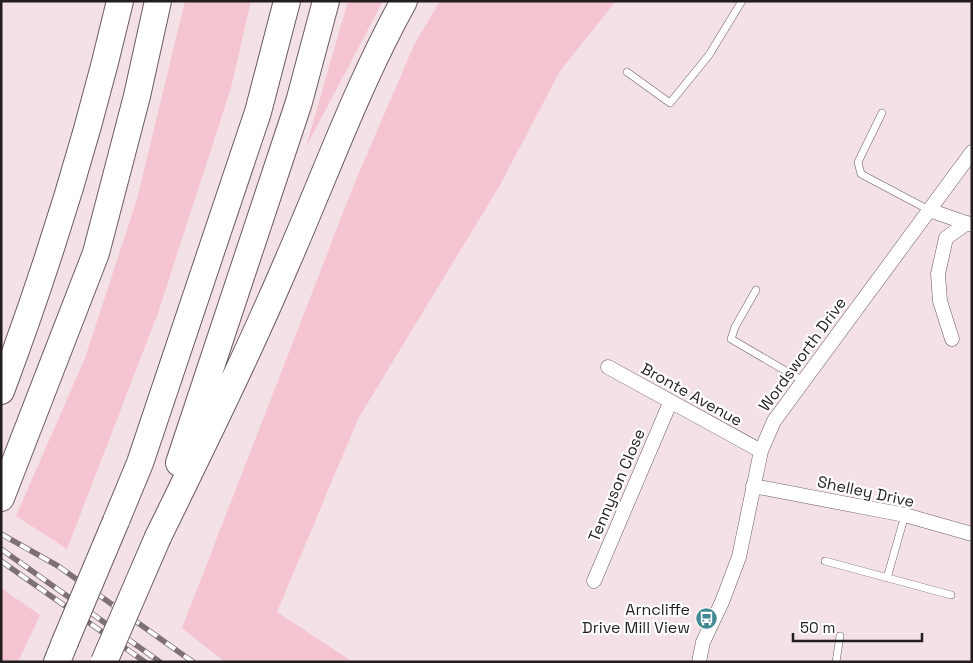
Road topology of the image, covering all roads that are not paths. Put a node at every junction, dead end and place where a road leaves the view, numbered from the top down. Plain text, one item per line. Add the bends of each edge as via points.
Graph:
1 (120, 1) edge
2 (158, 1) edge
3 (287, 1) edge
4 (326, 1) edge
5 (404, 1) edge
6 (742, 1) edge
7 (627, 72) dead end
8 (882, 113) dead end
9 (972, 152) edge
10 (929, 210) junction
11 (969, 224) edge
12 (756, 290) dead end
13 (952, 339) dead end
14 (608, 367) dead end
15 (803, 381) junction
16 (1, 391) edge
17 (670, 403) junction
18 (761, 450) junction
19 (752, 486) junction
20 (1, 498) edge
21 (905, 515) junction
22 (972, 534) edge
23 (158, 537) junction
24 (825, 561) dead end
25 (887, 578) junction
26 (594, 581) dead end
27 (951, 596) dead end
28 (840, 636) dead end
29 (61, 652) edge
30 (104, 662) edge
31 (699, 662) edge
32 (836, 662) edge

1 - 16 highway via 76,172
2 - 20 highway via 96,253
3 - 29 highway, bridge via 258,112 140,463
4 - 23 highway via 299,102 180,458
5 - 23 highway via 345,123 250,348
6 - 7 lane via 709,55 670,102
8 - 10 lane via 858,162 861,174
9 - 10 street, Wordsworth Drive
10 - 11 street
10 - 15 street, Wordsworth Drive
11 - 13 street via 946,238 938,274 940,301
12 - 15 lane via 735,327 732,339
14 - 17 street, Bronte Avenue
15 - 18 street, Wordsworth Drive via 774,421
17 - 18 street, Bronte Avenue
17 - 26 street, Tennyson Close
18 - 19 street, Wordsworth Drive
19 - 21 street, Shelley Drive
19 - 31 street, Wordsworth Drive via 739,557 703,642
21 - 22 street, Shelley Drive
21 - 25 lane
23 - 30 highway, bridge
24 - 25 lane
25 - 27 lane
28 - 32 lane

